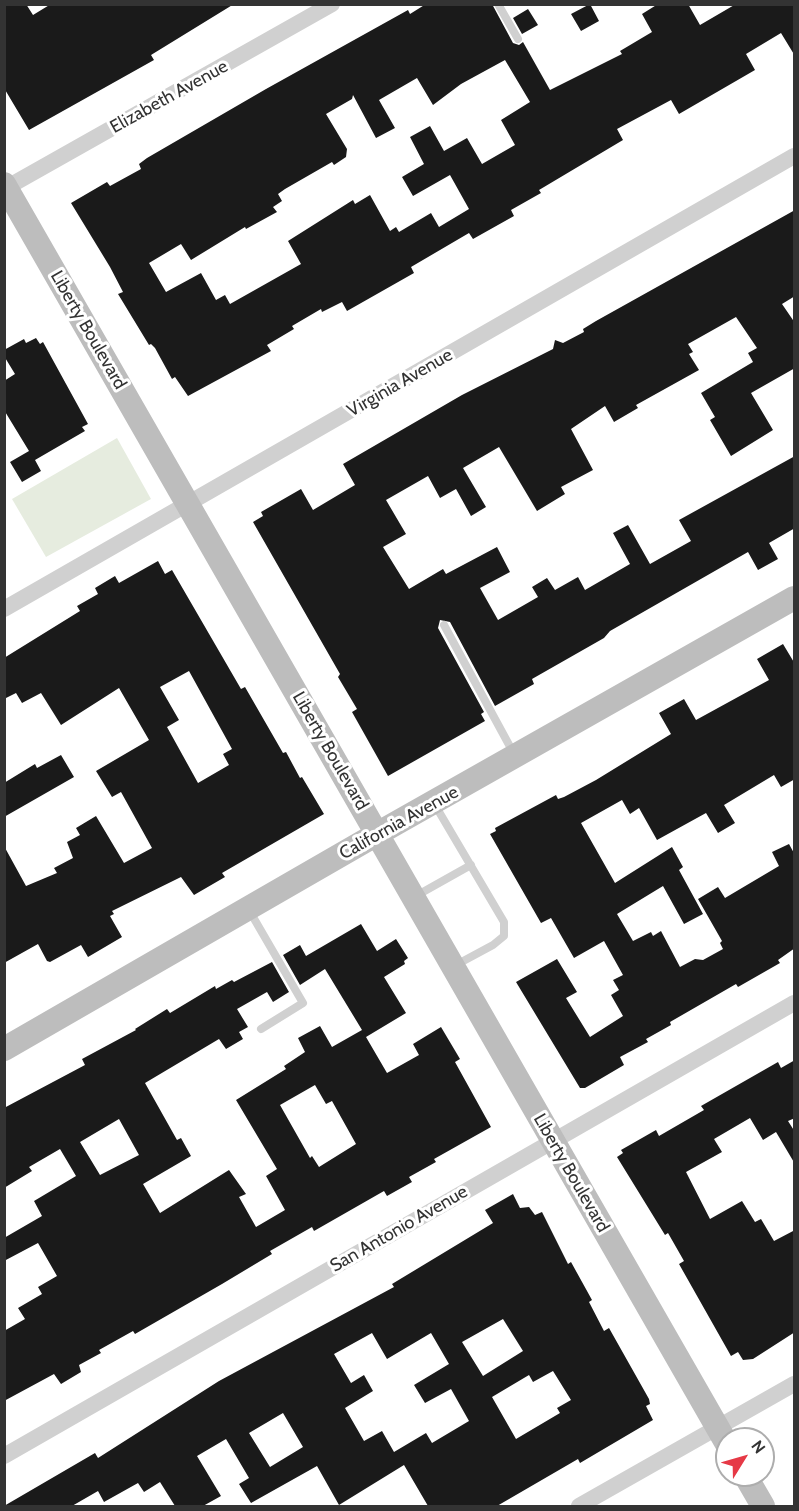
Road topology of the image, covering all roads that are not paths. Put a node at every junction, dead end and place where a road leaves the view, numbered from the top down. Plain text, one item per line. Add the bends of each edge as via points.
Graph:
1 (332, 4) edge
2 (498, 4) edge
3 (518, 39) dead end
4 (795, 156) edge
5 (5, 187) edge
6 (188, 503) junction
7 (795, 598) edge
8 (4, 609) edge
9 (444, 625) dead end
10 (516, 757) junction
11 (435, 803) junction
12 (377, 834) junction
13 (471, 865) junction
14 (414, 897) junction
15 (249, 909) junction
16 (453, 967) junction
17 (795, 1003) edge
18 (261, 1029) dead end
19 (4, 1049) edge
20 (552, 1141) junction
21 (795, 1384) edge
22 (718, 1427) edge
23 (735, 1427) edge
24 (715, 1440) edge
25 (4, 1456) edge
26 (752, 1487) edge
27 (579, 1506) edge
28 (763, 1506) edge

1 - 5 street, Elizabeth Avenue
2 - 3 lane
4 - 6 street, Virginia Avenue
5 - 6 street, Liberty Boulevard
6 - 8 street, Virginia Avenue
6 - 12 street, Liberty Boulevard
7 - 10 street, California Avenue
9 - 10 lane
10 - 11 street, California Avenue
11 - 12 street, California Avenue
11 - 13 lane
12 - 14 street, Liberty Boulevard
12 - 15 street, California Avenue
13 - 14 lane
13 - 16 lane via 504,922 504,936
14 - 16 street, Liberty Boulevard
15 - 18 lane via 303,1003
15 - 19 street, California Avenue
16 - 20 street, Liberty Boulevard
17 - 20 street, San Antonio Avenue
20 - 22 street, Liberty Boulevard
20 - 25 street, San Antonio Avenue
21 - 23 street
24 - 27 street
26 - 28 street

